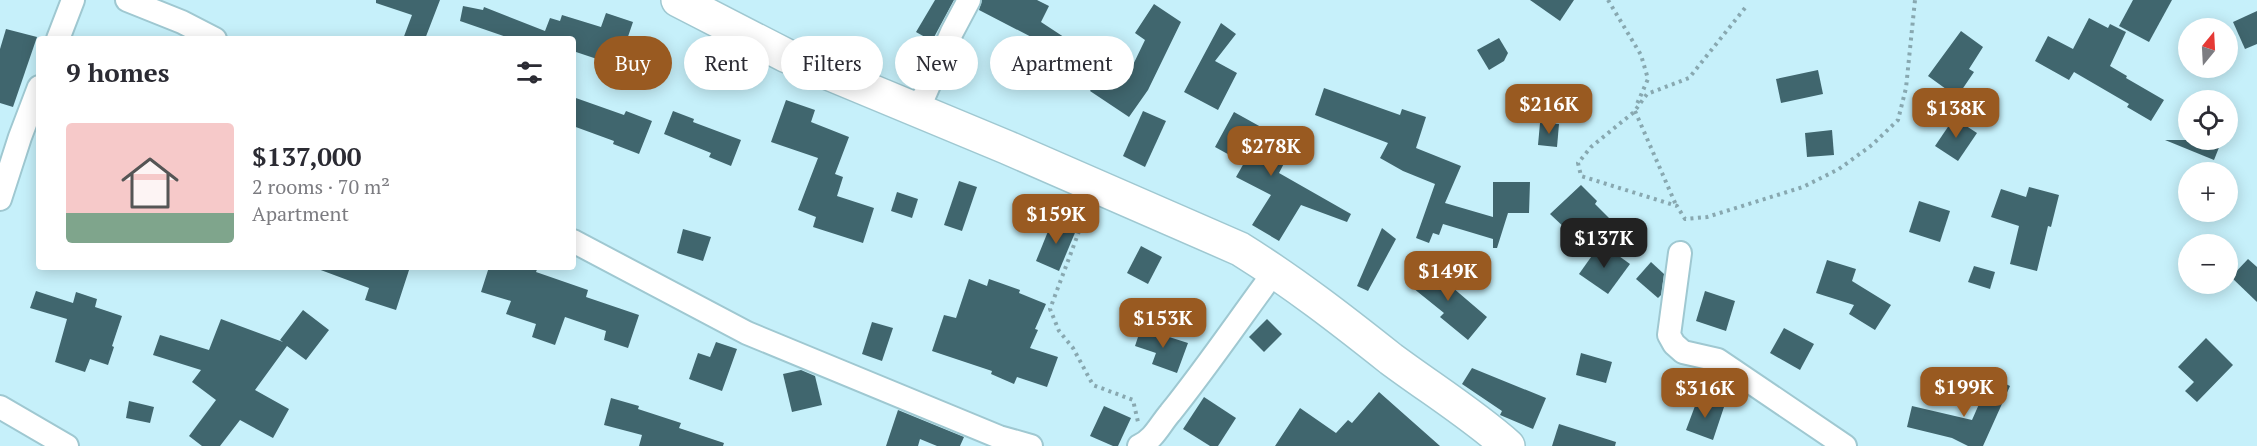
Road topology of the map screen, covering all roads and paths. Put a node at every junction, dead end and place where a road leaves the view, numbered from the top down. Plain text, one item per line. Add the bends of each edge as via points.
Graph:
1 (73, 0) edge
2 (127, 0) edge
3 (678, 0) edge
4 (969, 0) edge
5 (1608, 0) edge
6 (1915, 0) edge
7 (1745, 8) dead end
8 (59, 36) edge
9 (209, 36) edge
10 (36, 95) edge
11 (918, 110) junction
12 (1634, 112) junction
13 (1095, 186) junction
14 (0, 199) edge
15 (1677, 206) junction
16 (576, 243) edge
17 (1680, 253) dead end
18 (1275, 271) junction
19 (0, 407) edge
20 (1144, 443) edge
21 (67, 446) edge
22 (1031, 446) edge
23 (1508, 446) edge
24 (1845, 446) edge

1 - 8 street
2 - 9 street
3 - 11 main road via 787,56
4 - 11 street
5 - 12 path via 1641,56 1648,79
6 - 15 path via 1906,88 1898,120 1872,145 1839,169 1803,187 1707,217 1685,219
7 - 12 path via 1689,78 1647,94
10 - 14 street
11 - 13 main road
12 - 15 path
12 - 15 path via 1591,147 1578,163 1581,176
13 - 18 main road via 1240,249
13 - 20 path via 1050,309 1059,332 1073,348 1093,385 1133,400
16 - 22 street via 747,333 999,437
17 - 24 street via 1669,335 1674,345 1683,352 1718,360
18 - 20 street via 1200,376
18 - 23 main road
19 - 21 street

